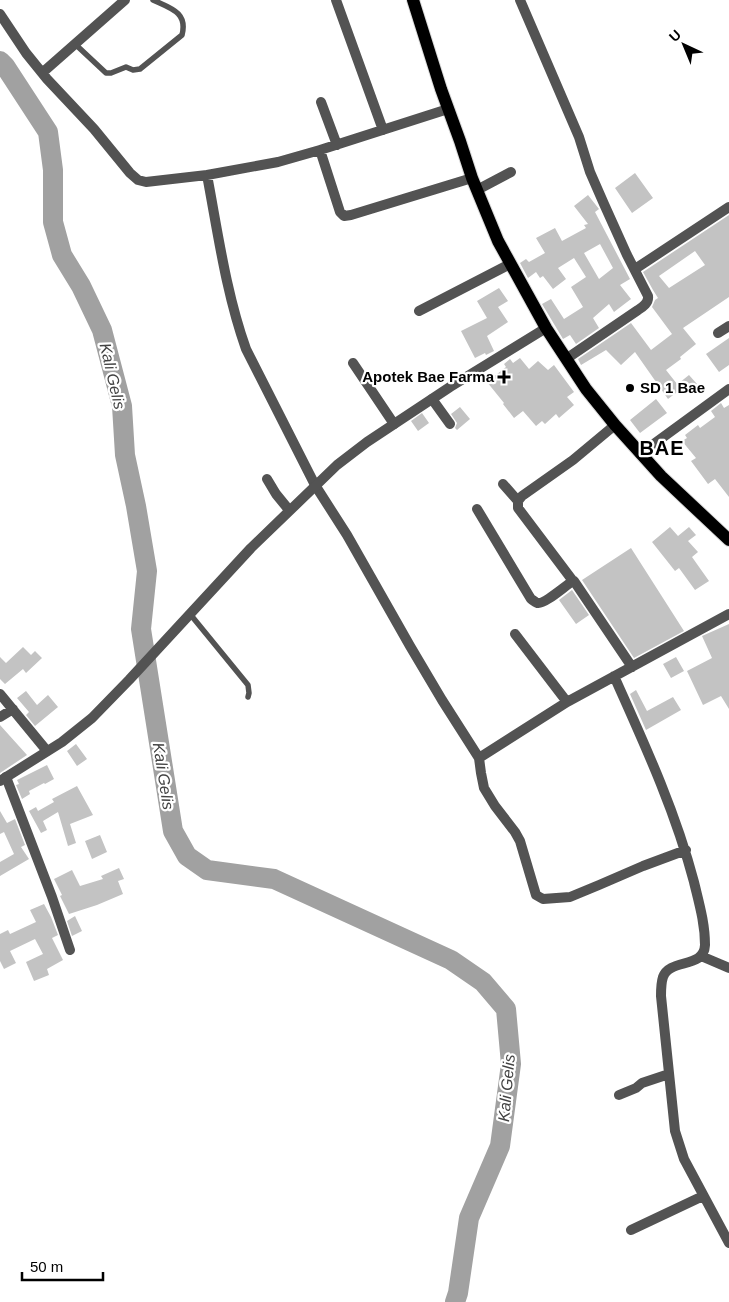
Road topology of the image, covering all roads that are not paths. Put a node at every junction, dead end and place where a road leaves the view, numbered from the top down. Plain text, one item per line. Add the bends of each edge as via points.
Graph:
1 (124, 0) edge
2 (153, 0) edge
3 (336, 0) edge
4 (413, 0) edge
5 (520, 0) edge
6 (0, 14) edge
7 (75, 44) junction
8 (42, 72) junction
9 (321, 102) dead end
10 (448, 109) junction
11 (383, 130) junction
12 (337, 145) junction
13 (320, 150) junction
14 (512, 172) dead end
15 (207, 175) junction
16 (474, 184) junction
17 (729, 207) edge
18 (510, 264) junction
19 (635, 269) junction
20 (419, 311) dead end
21 (729, 326) edge
22 (546, 328) junction
23 (718, 333) dead end
24 (566, 359) junction
25 (353, 363) dead end
26 (729, 389) edge
27 (432, 399) junction
28 (394, 424) junction
29 (450, 424) dead end
30 (615, 425) junction
31 (640, 454) junction
32 (268, 479) dead end
33 (503, 484) dead end
34 (315, 485) junction
35 (518, 501) junction
36 (477, 509) dead end
37 (289, 510) junction
38 (729, 540) edge
39 (572, 580) junction
40 (190, 614) junction
41 (729, 614) edge
42 (515, 634) dead end
43 (632, 667) junction
44 (614, 676) junction
45 (0, 694) edge
46 (248, 697) dead end
47 (567, 702) junction
48 (13, 709) junction
49 (0, 717) edge
50 (48, 751) junction
51 (479, 758) junction
52 (3, 779) edge
53 (686, 850) junction
54 (70, 950) dead end
55 (701, 956) junction
56 (729, 968) edge
57 (669, 1074) junction
58 (619, 1095) dead end
59 (704, 1196) junction
60 (631, 1230) dead end
61 (729, 1243) edge

1 - 7 street
2 - 7 lane via 177,12 184,27 182,35 140,69 126,67 106,73
3 - 11 street
4 - 10 main road
5 - 19 street via 594,180
6 - 8 street
7 - 8 street
8 - 15 street via 138,180 151,182
9 - 12 street
10 - 11 street
10 - 16 main road
11 - 12 street
12 - 13 street
13 - 15 street via 278,162
13 - 16 street via 344,216
14 - 16 street
15 - 34 street via 223,262 246,349
16 - 18 main road
17 - 19 street
18 - 20 street
18 - 22 main road
19 - 24 street via 648,296 647,303
21 - 23 street
22 - 24 main road
22 - 27 street
24 - 30 main road
25 - 28 street
26 - 31 street
27 - 28 street
27 - 29 street
28 - 34 street via 337,464
30 - 31 main road
30 - 35 street
31 - 38 main road
32 - 37 street
33 - 35 street
34 - 37 street
34 - 51 street
35 - 39 street via 518,508
36 - 39 street via 527,594 536,602 546,600
37 - 40 street
39 - 43 street
40 - 46 lane via 246,682
40 - 50 street via 92,718
41 - 43 street
42 - 47 street
43 - 44 street
44 - 47 street
44 - 53 street via 650,755
45 - 48 street
47 - 51 street
48 - 49 street
48 - 50 street
50 - 52 street
51 - 53 street via 484,788 520,841 533,888 543,900 570,897
52 - 54 street via 52,897
53 - 55 street via 704,920
55 - 56 street
55 - 57 street via 668,970 662,978
57 - 58 street
57 - 59 street via 677,1139
59 - 60 street
59 - 61 street

